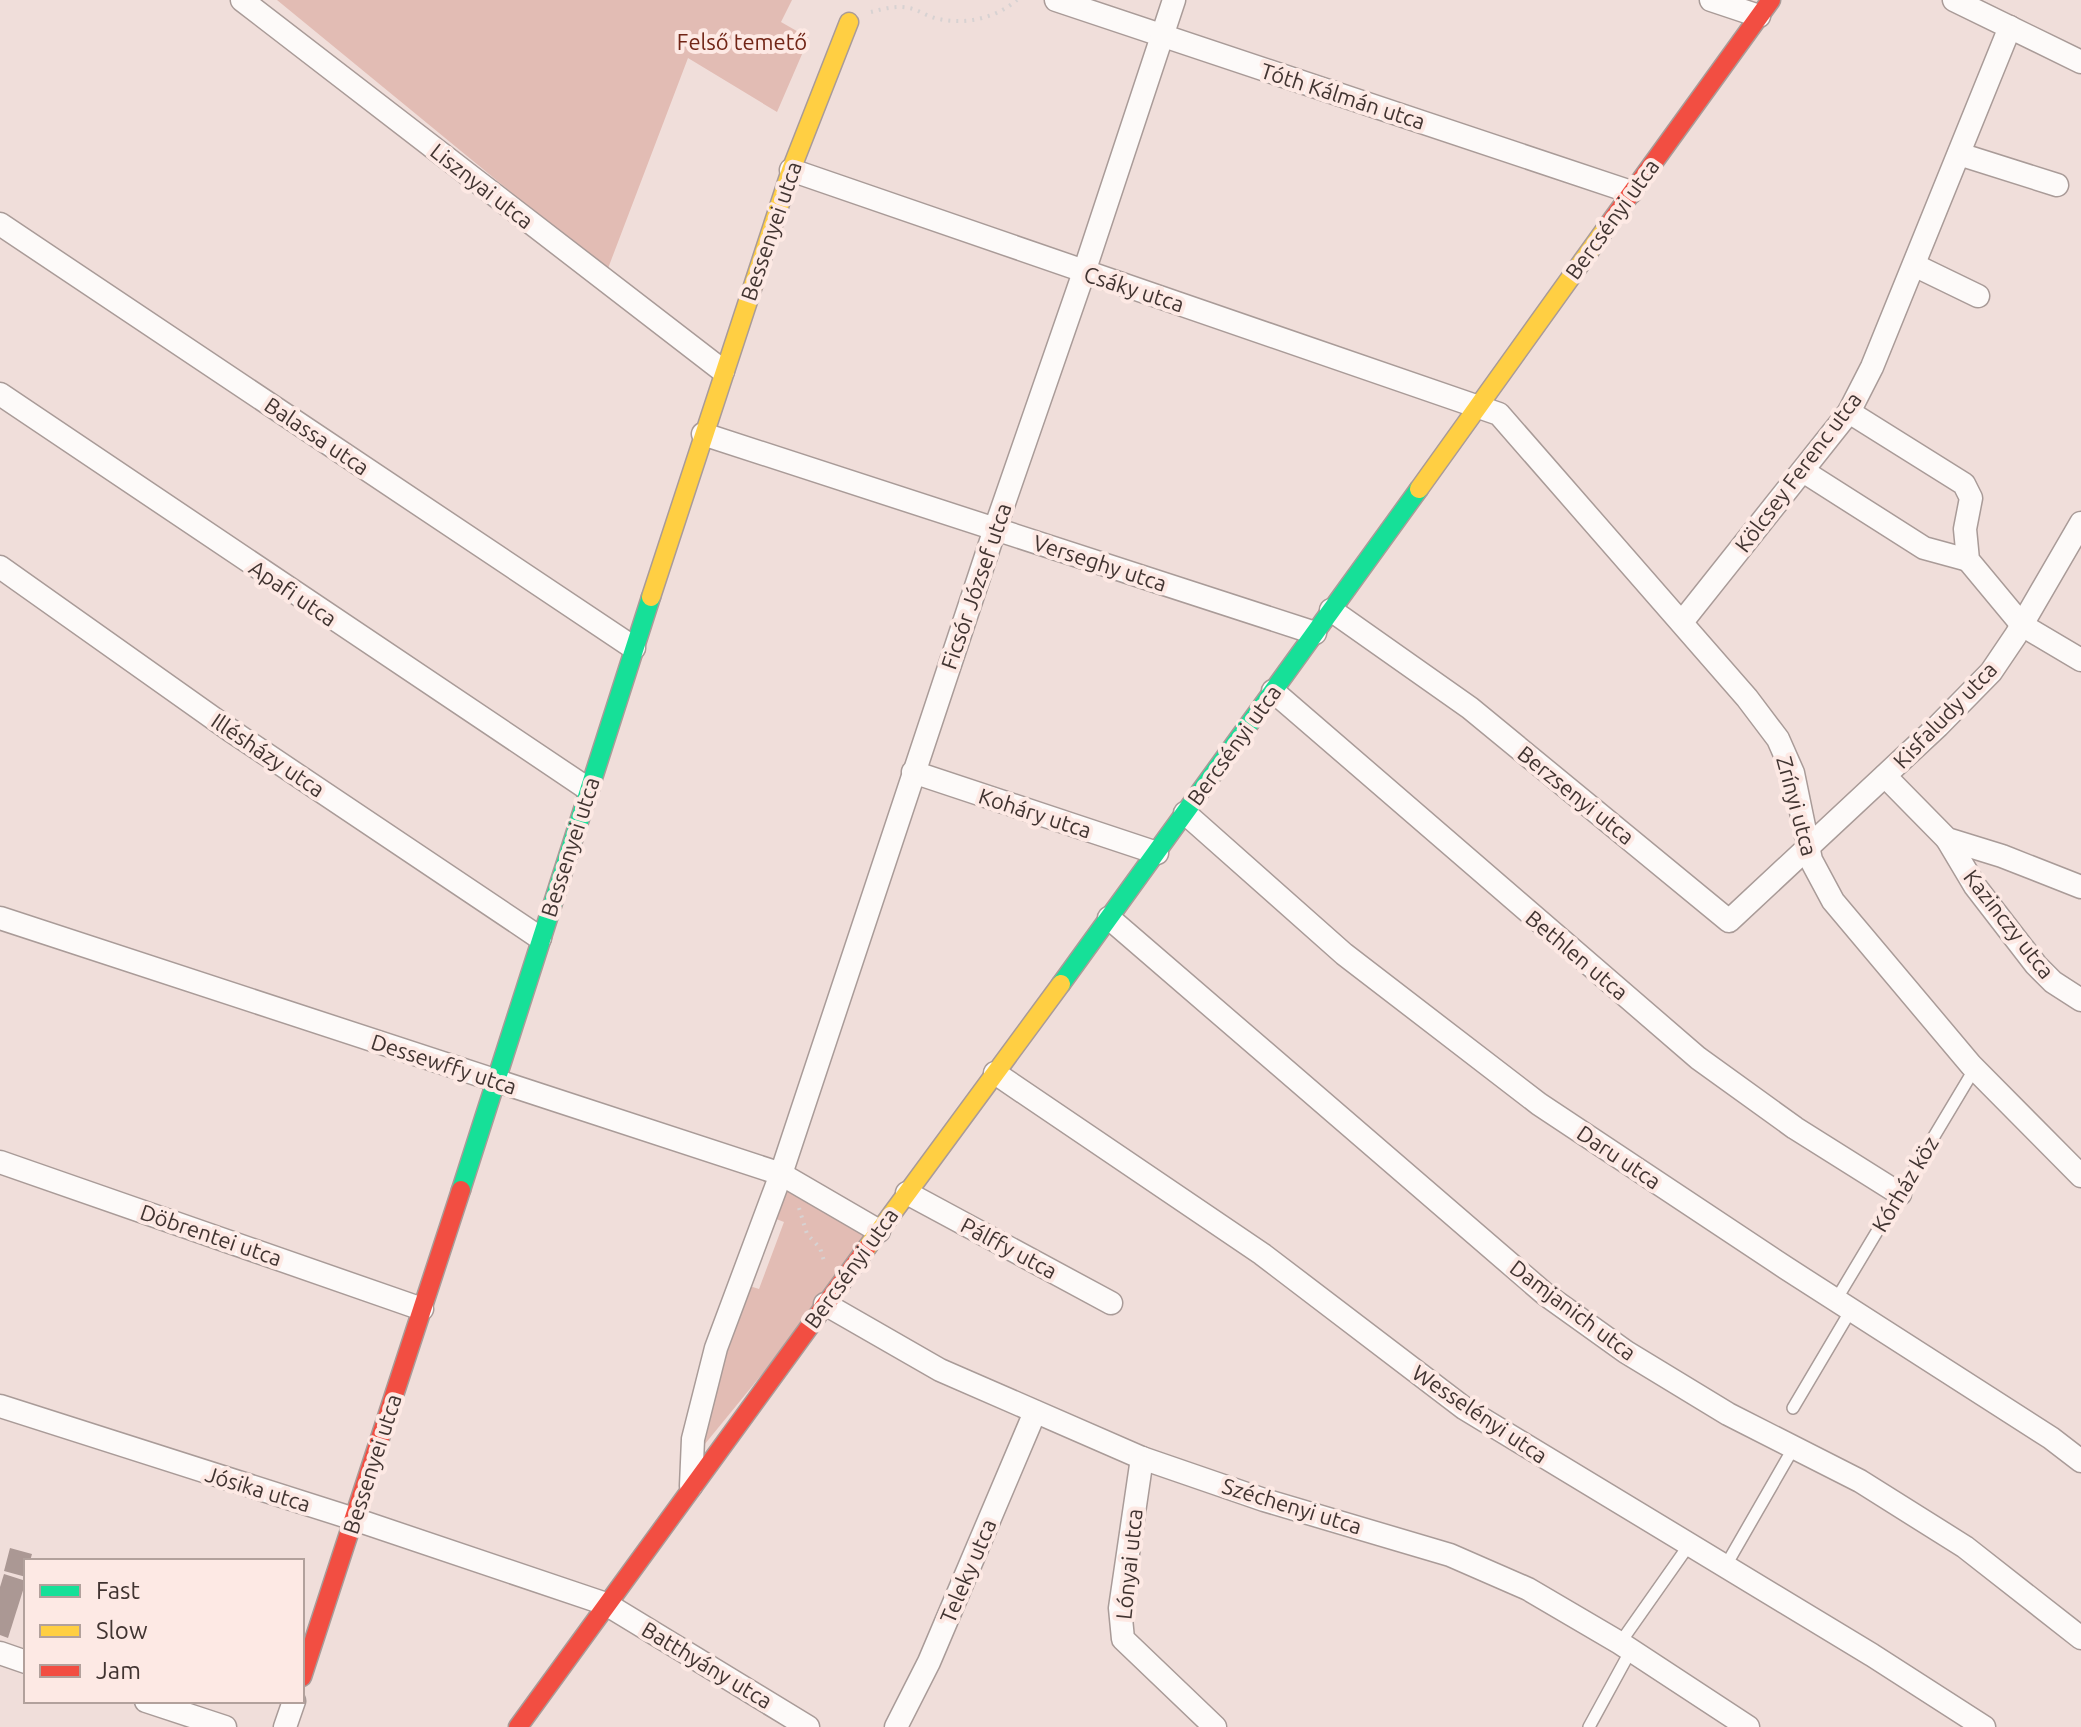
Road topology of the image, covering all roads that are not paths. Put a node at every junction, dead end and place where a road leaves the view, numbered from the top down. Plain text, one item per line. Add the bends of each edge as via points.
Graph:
1 (242, 0) edge
2 (1056, 0) edge
3 (1174, 0) edge
4 (1711, 0) edge
5 (1954, 0) edge
6 (1765, 8) edge
7 (849, 22) road end
8 (2010, 27) junction
9 (1162, 35) junction
10 (2081, 62) edge
11 (1959, 154) junction
12 (791, 170) junction
13 (2057, 185) dead end
14 (1631, 192) junction
15 (0, 224) edge
16 (1914, 265) junction
17 (1084, 272) junction
18 (1978, 296) dead end
19 (723, 371) junction
20 (0, 394) edge
21 (1478, 405) junction
22 (1849, 412) junction
23 (703, 434) junction
24 (1803, 471) junction
25 (2081, 523) edge
26 (995, 529) junction
27 (1968, 560) junction
28 (0, 567) edge
29 (1331, 610) junction
30 (1682, 622) junction
31 (2022, 625) junction
32 (1315, 633) junction
33 (634, 648) junction
34 (2081, 660) edge
35 (1273, 691) junction
36 (913, 772) junction
37 (1885, 776) junction
38 (588, 789) junction
39 (1185, 813) junction
40 (1947, 839) junction
41 (1808, 846) junction
42 (1157, 853) junction
43 (2081, 887) edge
44 (0, 918) edge
45 (1109, 918) junction
46 (540, 938) junction
47 (2081, 1000) edge
48 (1975, 1068) junction
49 (995, 1073) junction
50 (495, 1081) junction
51 (0, 1162) edge
52 (2081, 1176) edge
53 (778, 1182) junction
54 (907, 1193) junction
55 (1900, 1194) junction
56 (879, 1231) junction
57 (1111, 1303) dead end
58 (825, 1304) junction
59 (1844, 1305) junction
60 (422, 1309) junction
61 (0, 1406) edge
62 (1793, 1408) dead end
63 (1035, 1412) junction
64 (1794, 1447) junction
65 (1142, 1458) junction
66 (2081, 1461) edge
67 (691, 1486) junction
68 (354, 1519) junction
69 (1689, 1545) junction
70 (1725, 1567) junction
71 (606, 1604) junction
72 (2081, 1638) edge
73 (1625, 1646) junction
74 (0, 1653) edge
75 (24, 1661) edge
76 (304, 1671) edge
77 (152, 1703) edge
78 (293, 1703) edge
79 (225, 1727) edge
80 (285, 1727) edge
81 (518, 1727) edge
82 (808, 1727) edge
83 (896, 1727) edge
84 (1215, 1727) edge
85 (1589, 1727) edge
86 (1748, 1727) edge
87 (1984, 1727) edge

1 - 19 street, Lisznyai utca
2 - 9 street, Tóth Kálmán utca
3 - 9 street, Ficsór József utca
4 - 6 street
5 - 8 street
6 - 14 street, Bercsényi utca
7 - 12 street, Bessenyei utca
8 - 10 street
8 - 11 street, Kölcsey Ferenc utca
9 - 14 street, Tóth Kálmán utca
9 - 17 street, Ficsór József utca
11 - 13 street
11 - 16 street, Kölcsey Ferenc utca
12 - 17 street, Csáky utca
12 - 19 street, Bessenyei utca
14 - 21 street, Bercsényi utca
15 - 33 street, Balassa utca
16 - 18 street
16 - 22 street, Kölcsey Ferenc utca
17 - 21 street, Csáky utca
17 - 26 street, Ficsór József utca
19 - 23 street, Bessenyei utca
20 - 38 street, Apafi utca
21 - 29 street, Bercsényi utca
21 - 30 street, Zrínyi utca via 1499,414
22 - 24 street, Kölcsey Ferenc utca
22 - 27 street via 1964,484 1971,498 1965,529
23 - 26 street, Verseghy utca
23 - 33 street, Bessenyei utca
24 - 27 street via 1924,548
24 - 30 street, Kölcsey Ferenc utca
25 - 31 street, Kisfaludy utca
26 - 32 street, Verseghy utca
26 - 36 street, Ficsór József utca
27 - 31 street
28 - 46 street, Illésházy utca via 230,730
29 - 32 street, Bercsényi utca
29 - 41 street, Berzsenyi utca via 1470,708 1729,921
30 - 41 street, Zrínyi utca via 1778,739 1793,773
31 - 34 street
31 - 37 street, Kisfaludy utca via 1991,672
32 - 35 street, Bercsényi utca
33 - 38 street, Bessenyei utca
35 - 39 street, Bercsényi utca
35 - 55 street, Bethlen utca via 1698,1058
36 - 42 street, Koháry utca
36 - 53 street, Ficsór József utca
37 - 40 street
37 - 41 street, Kisfaludy utca
38 - 46 street, Bessenyei utca
39 - 42 street, Bercsényi utca
39 - 59 street, Daru utca via 1344,954 1539,1104
40 - 43 street
40 - 47 street, Kazinczy utca via 1975,886 2036,965
41 - 48 street, Zrínyi utca via 1833,901
42 - 45 street, Bercsényi utca
44 - 50 street, Dessewffy utca
45 - 49 street, Bercsényi utca
45 - 64 street, Damjanich utca via 1545,1294 1626,1352
46 - 50 street, Bessenyei utca
48 - 52 street, Zrínyi utca
48 - 55 lane, Kórház köz
49 - 54 street, Bercsényi utca
49 - 69 street, Wesselényi utca via 1262,1254 1464,1408
50 - 53 street, Dessewffy utca
50 - 60 street, Bessenyei utca
51 - 60 street, Döbrentei utca
53 - 56 street, Dessewffy utca
53 - 67 street via 716,1348 693,1439
54 - 56 street, Bercsényi utca
54 - 57 street, Pálffy utca
55 - 59 lane, Kórház köz
56 - 58 street, Bercsényi utca
58 - 63 street, Széchenyi utca via 940,1370
58 - 67 street, Bercsényi utca
59 - 62 lane, Kórház köz
59 - 66 street, Daru utca
60 - 68 street, Bessenyei utca
61 - 68 street, Jósika utca
63 - 65 street, Széchenyi utca
63 - 83 street, Teleky utca
64 - 70 lane
64 - 72 street, Damjanich utca via 1965,1547
65 - 73 street, Széchenyi utca via 1450,1555 1528,1589
65 - 84 street, Lónyai utca via 1120,1608 1123,1639
67 - 71 street, Bercsényi utca
68 - 71 street, Jósika utca
68 - 76 street, Bessenyei utca
69 - 70 street, Wesselényi utca
69 - 73 lane
70 - 87 street, Wesselényi utca
71 - 81 street, Bercsényi utca
71 - 82 street, Batthyány utca
73 - 85 lane
73 - 86 street, Széchenyi utca
74 - 75 street
77 - 79 street
78 - 80 street

